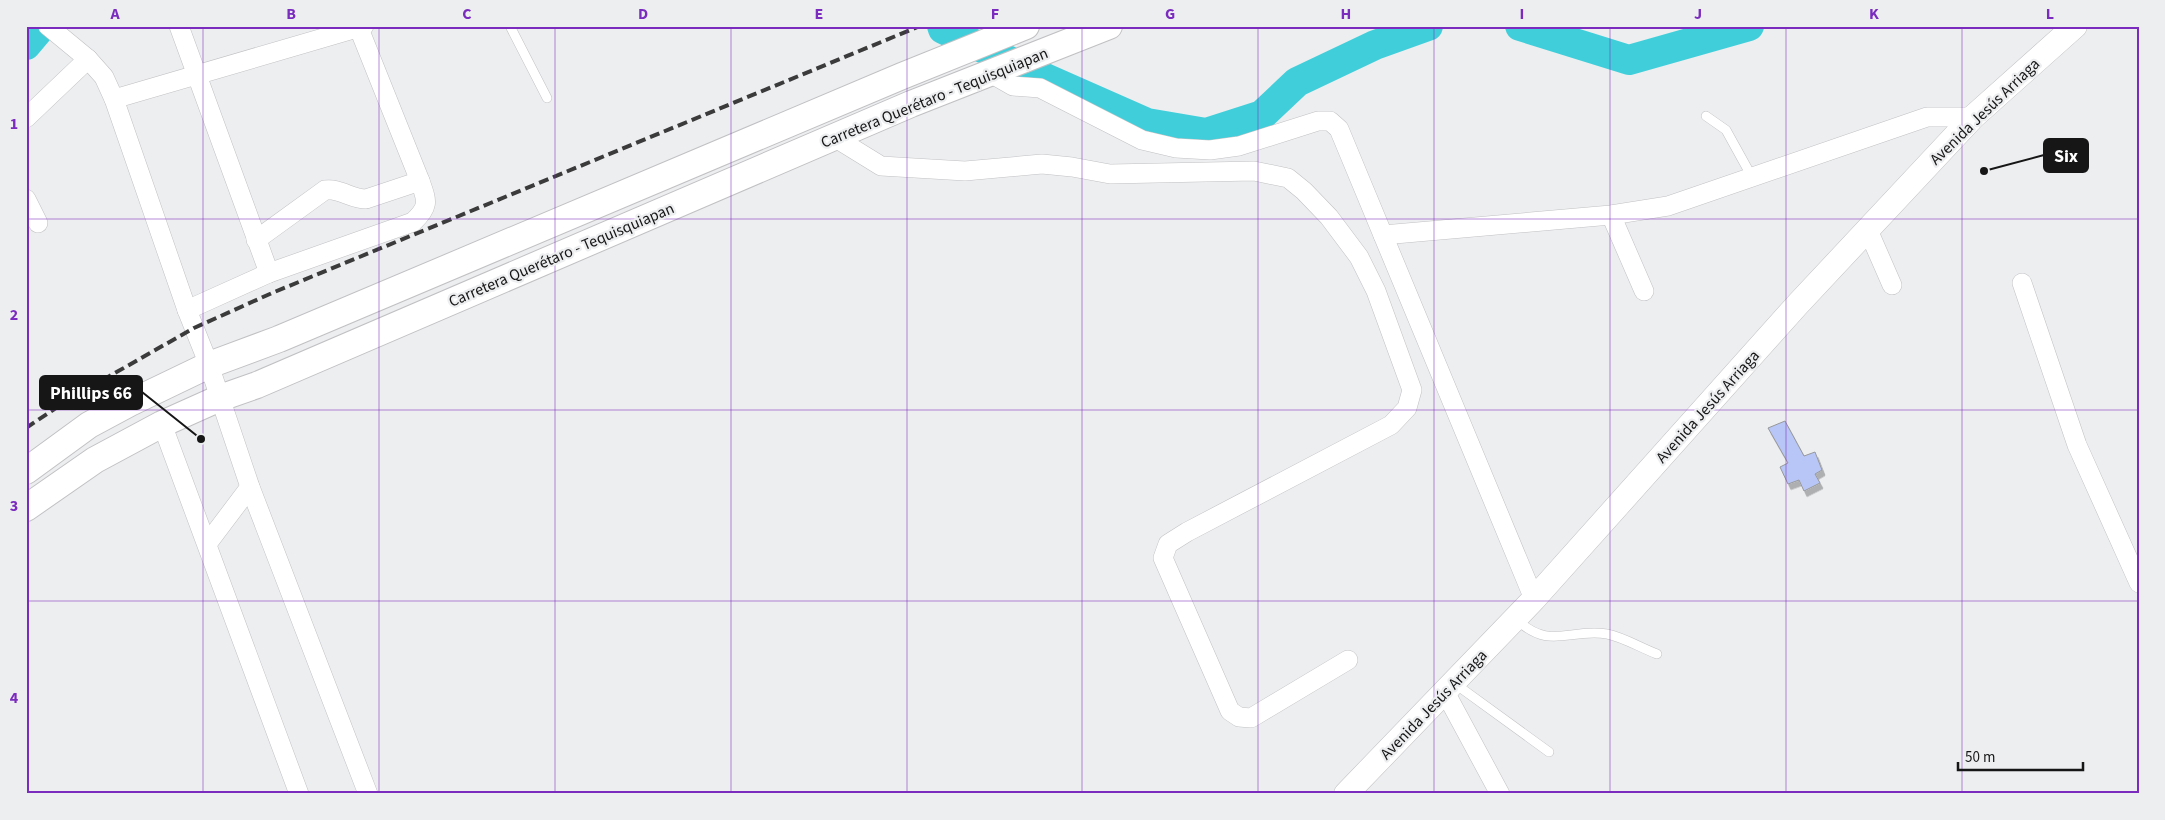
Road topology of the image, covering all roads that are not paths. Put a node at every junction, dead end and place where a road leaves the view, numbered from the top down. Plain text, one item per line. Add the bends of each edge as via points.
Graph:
1 (48, 26) edge
2 (179, 26) edge
3 (510, 26) edge
4 (1026, 26) edge
5 (1109, 26) edge
6 (2075, 26) edge
7 (360, 27) edge
8 (85, 55) junction
9 (995, 72) junction
10 (196, 76) junction
11 (547, 98) dead end
12 (114, 99) junction
13 (1706, 116) dead end
14 (1973, 117) junction
15 (26, 118) edge
16 (834, 137) junction
17 (1752, 177) junction
18 (420, 181) junction
19 (26, 199) edge
20 (1611, 215) junction
21 (38, 223) dead end
22 (1868, 230) junction
23 (1383, 235) junction
24 (256, 240) junction
25 (269, 273) junction
26 (2022, 283) dead end
27 (1892, 285) dead end
28 (1644, 291) dead end
29 (187, 310) junction
30 (209, 365) junction
31 (220, 398) junction
32 (162, 424) junction
33 (26, 471) edge
34 (250, 487) junction
35 (26, 508) edge
36 (207, 544) junction
37 (2139, 582) edge
38 (1534, 600) junction
39 (1516, 618) junction
40 (1657, 654) dead end
41 (1348, 660) dead end
42 (1450, 687) junction
43 (1549, 752) dead end
44 (299, 794) edge
45 (368, 794) edge
46 (1346, 794) edge
47 (1500, 794) edge

1 - 8 street
2 - 10 street
3 - 11 lane
4 - 30 main road, Carretera Querétaro - Tequisquiapan via 279,339
5 - 9 main road, Carretera Querétaro - Tequisquiapan
6 - 14 street, Avenida Jesús Arriaga
7 - 10 street
7 - 18 street
8 - 12 street via 104,77
8 - 15 street
9 - 16 main road, Carretera Querétaro - Tequisquiapan
9 - 23 street via 1012,86 1040,88 1142,140 1176,148 1210,150 1240,146 1318,121 1330,121 1339,129
10 - 12 street
10 - 24 street
12 - 29 street
13 - 17 lane via 1726,130
14 - 17 street via 1927,118
14 - 22 street, Avenida Jesús Arriaga
16 - 31 main road, Carretera Querétaro - Tequisquiapan via 257,385
16 - 41 street via 881,166 964,171 1042,164 1110,174 1254,170 1288,178 1304,191 1360,257 1376,291 1412,390 1406,408 1391,425 1187,532 1168,544 1163,558 1230,710 1239,718 1251,718
17 - 20 street via 1668,206
18 - 24 street via 366,199 335,189 325,190
18 - 25 street via 426,200 424,212 414,222
19 - 21 street
20 - 23 street
20 - 28 street
22 - 27 street
22 - 38 street, Avenida Jesús Arriaga
23 - 38 street
24 - 25 street
25 - 29 street
26 - 37 street via 2077,445
29 - 30 street
30 - 31 street
30 - 33 main road, Carretera Querétaro - Tequisquiapan via 89,425
31 - 32 main road, Carretera Querétaro - Tequisquiapan
31 - 34 street
32 - 35 main road, Carretera Querétaro - Tequisquiapan via 95,460
32 - 36 street
34 - 36 street
34 - 45 street
36 - 44 street
38 - 39 street, Avenida Jesús Arriaga
39 - 40 lane via 1523,626 1543,637 1561,638 1591,632 1609,635
39 - 42 street, Avenida Jesús Arriaga
42 - 43 lane
42 - 46 street, Avenida Jesús Arriaga
42 - 47 street

